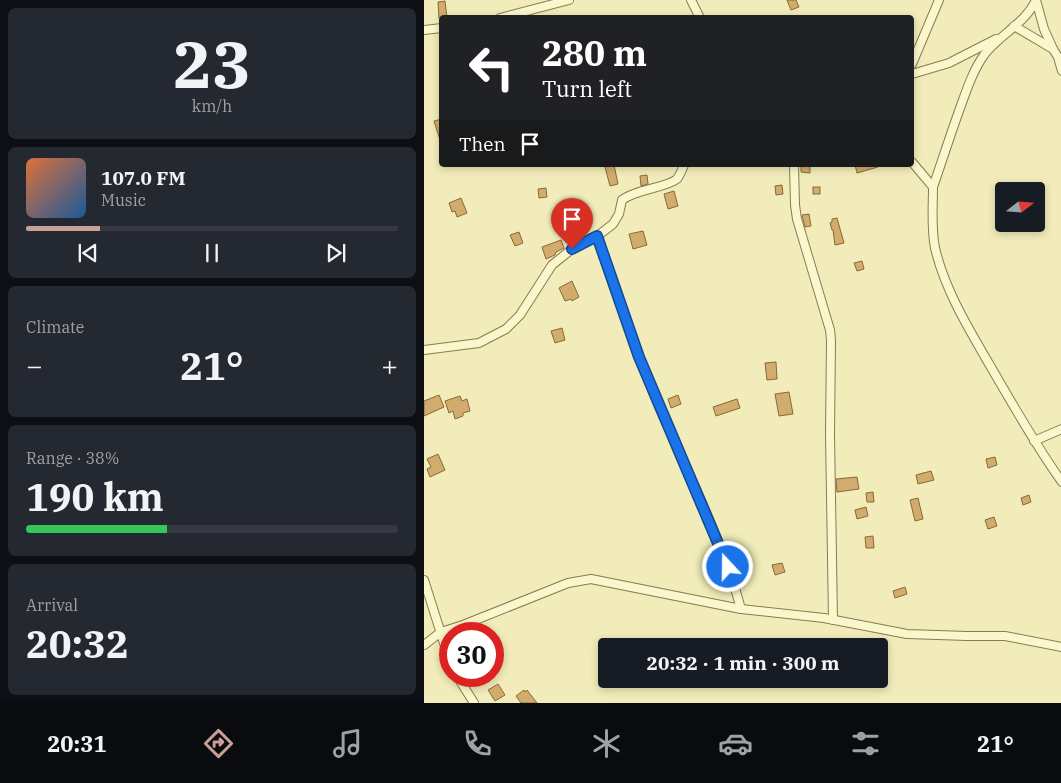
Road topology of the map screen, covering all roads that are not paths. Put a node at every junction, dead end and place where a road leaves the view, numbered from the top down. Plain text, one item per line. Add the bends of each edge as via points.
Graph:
1 (569, 0) edge
2 (691, 0) edge
3 (938, 0) edge
4 (1036, 0) edge
5 (512, 15) edge
6 (698, 15) edge
7 (1014, 26) junction
8 (439, 28) edge
9 (424, 30) edge
10 (1003, 36) junction
11 (1052, 49) junction
12 (914, 59) edge
13 (1061, 71) edge
14 (914, 73) edge
15 (914, 164) edge
16 (683, 167) edge
17 (794, 167) edge
18 (933, 187) junction
19 (597, 236) junction
20 (424, 350) edge
21 (1061, 429) edge
22 (1034, 441) junction
23 (1061, 482) edge
24 (424, 580) edge
25 (741, 609) junction
26 (833, 620) junction
27 (474, 622) edge
28 (439, 626) edge
29 (439, 633) edge
30 (424, 644) edge
31 (1061, 647) edge
32 (464, 687) edge
33 (474, 703) edge

1 - 5 street
2 - 6 street
3 - 12 street
4 - 7 street
4 - 11 street
7 - 10 street
7 - 11 street
8 - 9 street
10 - 14 street via 949,63
10 - 18 street via 983,56 976,69
11 - 13 street via 1058,57
15 - 18 street
16 - 19 street via 673,181 622,200 613,224
17 - 26 street via 797,219 832,340
18 - 22 street via 934,240 950,291
19 - 20 street via 572,249 552,265 520,315 506,329 479,343
19 - 25 street via 639,357 715,533
21 - 22 street
22 - 23 street
24 - 28 street
25 - 26 street
25 - 27 street via 584,579
26 - 31 street via 907,634 1005,636
29 - 30 street
32 - 33 street

